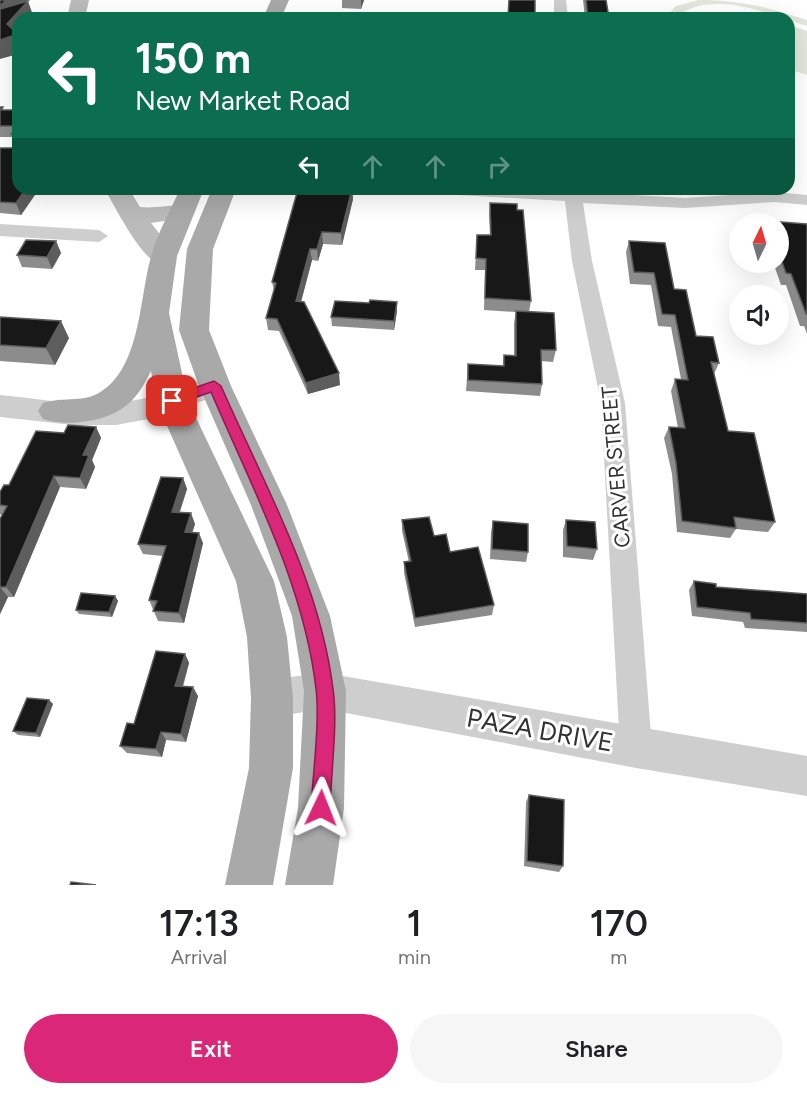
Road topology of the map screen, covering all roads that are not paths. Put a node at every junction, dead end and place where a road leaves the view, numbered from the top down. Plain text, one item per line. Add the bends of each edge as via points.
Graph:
1 (120, 195) edge
2 (222, 195) edge
3 (573, 195) edge
4 (595, 195) edge
5 (187, 200) edge
6 (807, 200) edge
7 (131, 213) junction
8 (0, 230) edge
9 (99, 236) dead end
10 (164, 256) junction
11 (155, 313) junction
12 (194, 330) junction
13 (214, 386) junction
14 (172, 401) junction
15 (2, 409) edge
16 (54, 411) junction
17 (325, 691) junction
18 (273, 698) junction
19 (636, 748) junction
20 (807, 776) edge
21 (249, 885) edge
22 (309, 885) edge

1 - 7 main road
2 - 12 main road via 200,249
3 - 19 street, CARVER STREET via 582,261 613,403
4 - 6 street via 685,203 775,196
5 - 7 main road via 153,216
5 - 10 main road
7 - 10 main road
8 - 9 street
10 - 11 main road
10 - 12 main road via 180,263 183,315
11 - 14 main road
11 - 16 main road via 138,362 121,393 98,406
12 - 13 main road
13 - 14 street
13 - 17 main road via 293,564 311,616
14 - 16 street via 117,414
14 - 18 main road via 255,581 267,638
15 - 16 street
17 - 18 street, PAZA DRIVE
17 - 19 street, PAZA DRIVE
17 - 22 main road via 321,808
18 - 21 main road via 271,768
19 - 20 street, PAZA DRIVE

